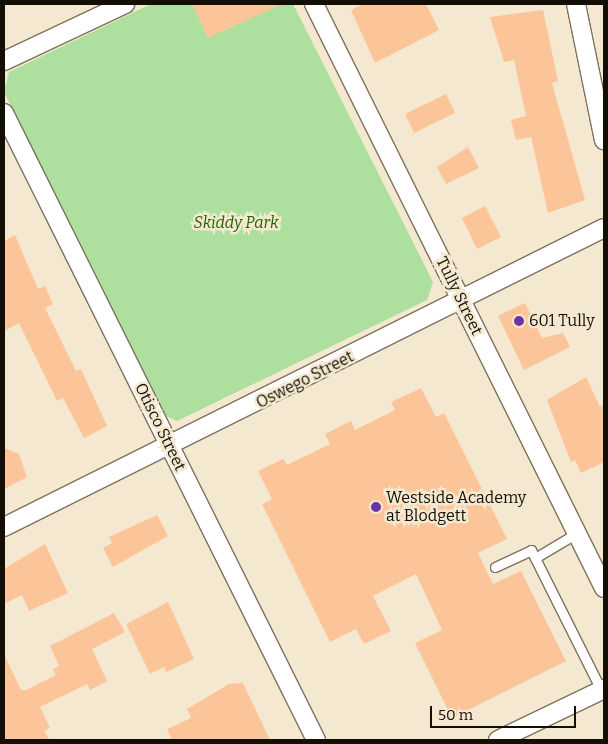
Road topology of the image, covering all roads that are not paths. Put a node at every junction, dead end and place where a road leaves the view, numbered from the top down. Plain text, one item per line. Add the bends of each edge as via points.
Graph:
1 (125, 4) edge
2 (314, 4) edge
3 (576, 4) edge
4 (4, 61) edge
5 (4, 113) edge
6 (604, 140) edge
7 (604, 228) edge
8 (461, 300) junction
9 (169, 446) junction
10 (4, 527) edge
11 (577, 533) junction
12 (535, 558) junction
13 (494, 567) dead end
14 (604, 588) edge
15 (602, 689) edge
16 (316, 740) edge
17 (498, 740) edge

1 - 4 street
2 - 8 street, Tully Street
3 - 6 street
5 - 9 street, Otisco Street
7 - 8 street, Oswego Street
8 - 9 street, Oswego Street
8 - 11 street, Tully Street
9 - 10 street, Oswego Street
9 - 16 street, Otisco Street
11 - 12 lane
11 - 14 street, Tully Street
12 - 13 lane via 531,550
12 - 15 lane
15 - 17 street

